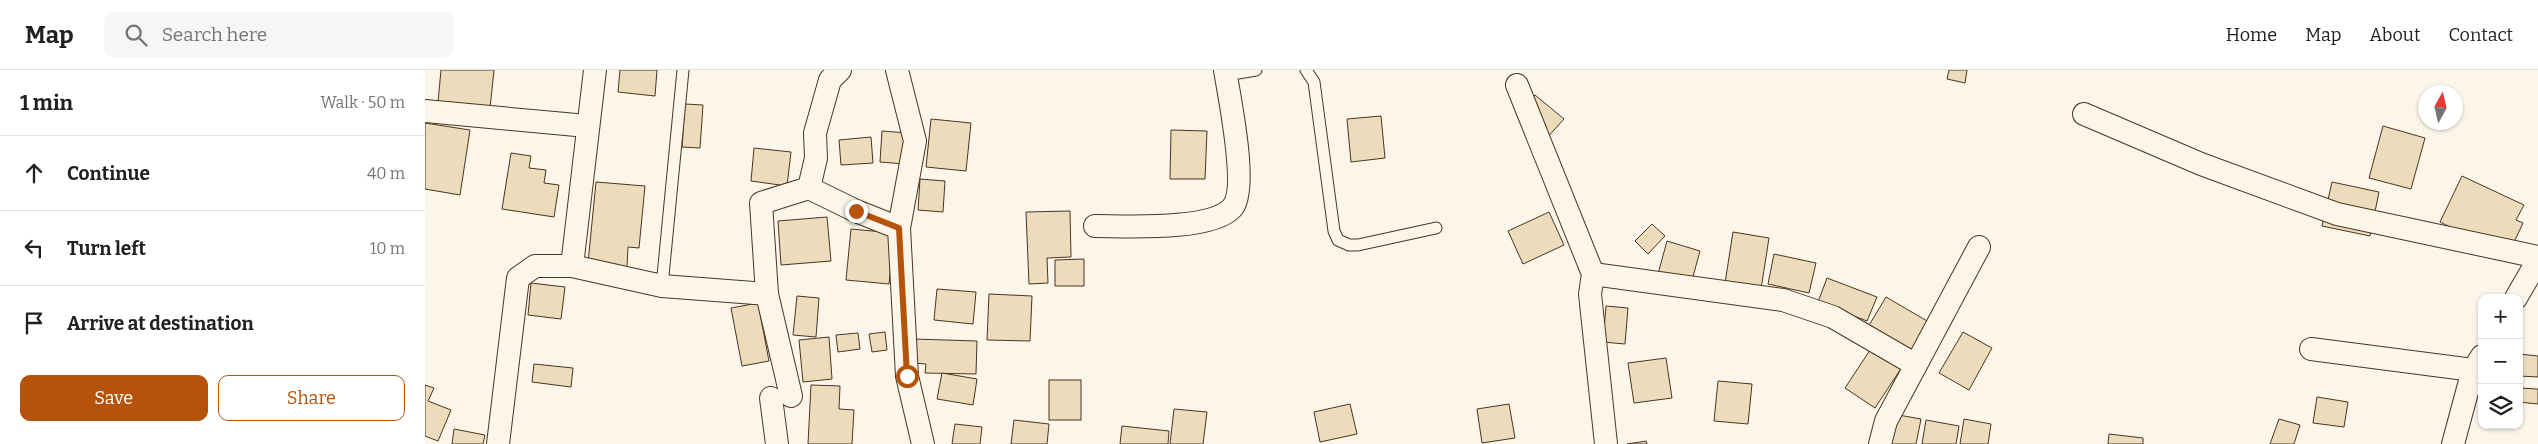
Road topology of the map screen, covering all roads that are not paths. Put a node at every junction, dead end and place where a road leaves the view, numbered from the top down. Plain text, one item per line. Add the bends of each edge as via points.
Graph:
1 (595, 70) edge
2 (683, 70) edge
3 (840, 70) edge
4 (897, 70) edge
5 (1256, 70) edge
6 (1306, 70) edge
7 (1225, 72) edge
8 (1517, 85) dead end
9 (425, 111) edge
10 (2084, 114) dead end
11 (587, 126) junction
12 (809, 188) junction
13 (1095, 226) dead end
14 (899, 228) junction
15 (1436, 228) dead end
16 (1979, 248) dead end
17 (2538, 258) edge
18 (572, 266) junction
19 (1593, 274) junction
20 (662, 286) junction
21 (767, 294) junction
22 (2518, 294) edge
23 (2311, 349) dead end
24 (1917, 366) junction
25 (2477, 371) edge
26 (2523, 382) edge
27 (2538, 383) edge
28 (498, 444) edge
29 (777, 444) edge
30 (923, 444) edge
31 (1606, 444) edge
32 (1880, 444) edge
33 (2453, 444) edge

1 - 11 street
2 - 20 lane
3 - 12 street via 830,80 815,133 816,158
4 - 14 street via 915,141
5 - 7 lane
6 - 15 lane via 1314,82 1334,231 1338,240 1349,245 1358,244
7 - 13 street via 1240,170 1239,190 1233,207 1221,217 1200,222
8 - 19 street
9 - 11 street
10 - 17 street via 2201,164 2337,214
11 - 18 street
12 - 14 street
12 - 21 street via 761,203
14 - 30 street via 907,376
16 - 24 street
17 - 22 street
18 - 20 street
18 - 28 street via 535,266 518,278
19 - 24 street via 1783,300 1833,317
19 - 31 street via 1590,294
20 - 21 street
21 - 29 street via 781,397
23 - 25 street
24 - 32 street via 1886,421
25 - 33 street
26 - 27 lane

